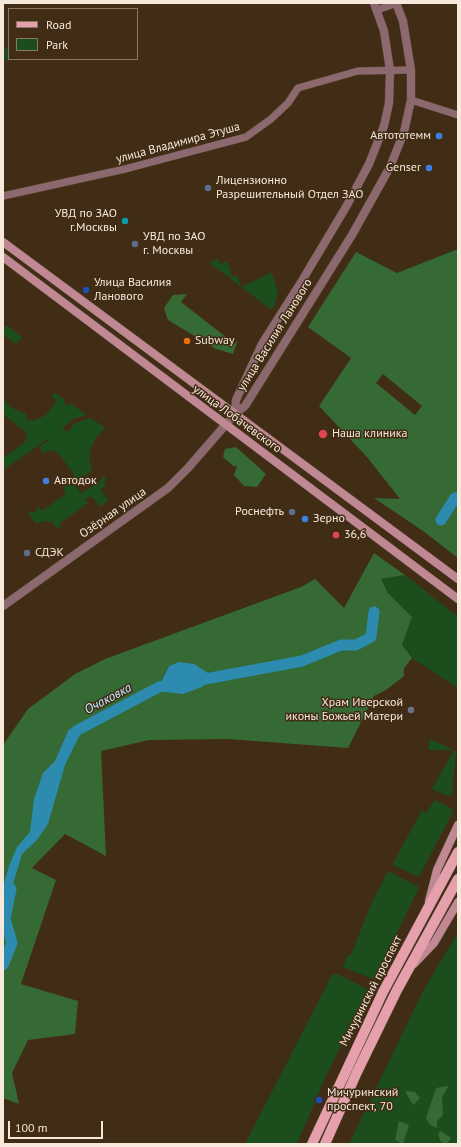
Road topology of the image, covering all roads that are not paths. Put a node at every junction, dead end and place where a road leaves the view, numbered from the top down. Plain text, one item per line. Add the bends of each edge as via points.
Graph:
1 (396, 3) edge
2 (376, 6) edge
3 (390, 70) junction
4 (411, 70) junction
5 (411, 100) junction
6 (458, 115) edge
7 (3, 196) edge
8 (3, 242) edge
9 (3, 257) edge
10 (235, 414) junction
11 (226, 426) junction
12 (458, 579) edge
13 (458, 599) edge
14 (3, 606) edge
15 (458, 825) edge
16 (458, 852) edge
17 (458, 879) edge
18 (458, 902) edge
19 (427, 910) junction
20 (411, 968) junction
21 (312, 1144) edge
22 (326, 1144) edge

1 - 2 street
1 - 4 street, улица Василия Ланового via 403,21
2 - 3 street, улица Василия Ланового via 387,43
3 - 4 street, улица Владимира Этуша
3 - 7 street, улица Владимира Этуша via 358,71 298,88 288,103 246,137 125,169
3 - 10 street, улица Василия Ланового via 389,103 384,126 369,164 300,284 262,344 236,400
4 - 5 street, улица Василия Ланового
5 - 6 street
5 - 10 street, улица Василия Ланового via 404,132 390,167 356,229 245,406
8 - 10 main road, улица Лобачевского
9 - 11 main road, улица Лобачевского
10 - 11 street, Озёрная улица
10 - 12 main road, улица Лобачевского
11 - 13 main road, улица Лобачевского
11 - 14 street, Озёрная улица via 168,488
15 - 19 main road via 437,870
16 - 19 main road, Мичуринский проспект
17 - 20 main road, Мичуринский проспект
18 - 20 main road via 434,942
19 - 21 main road, Мичуринский проспект via 384,992
20 - 22 main road, Мичуринский проспект via 397,990

